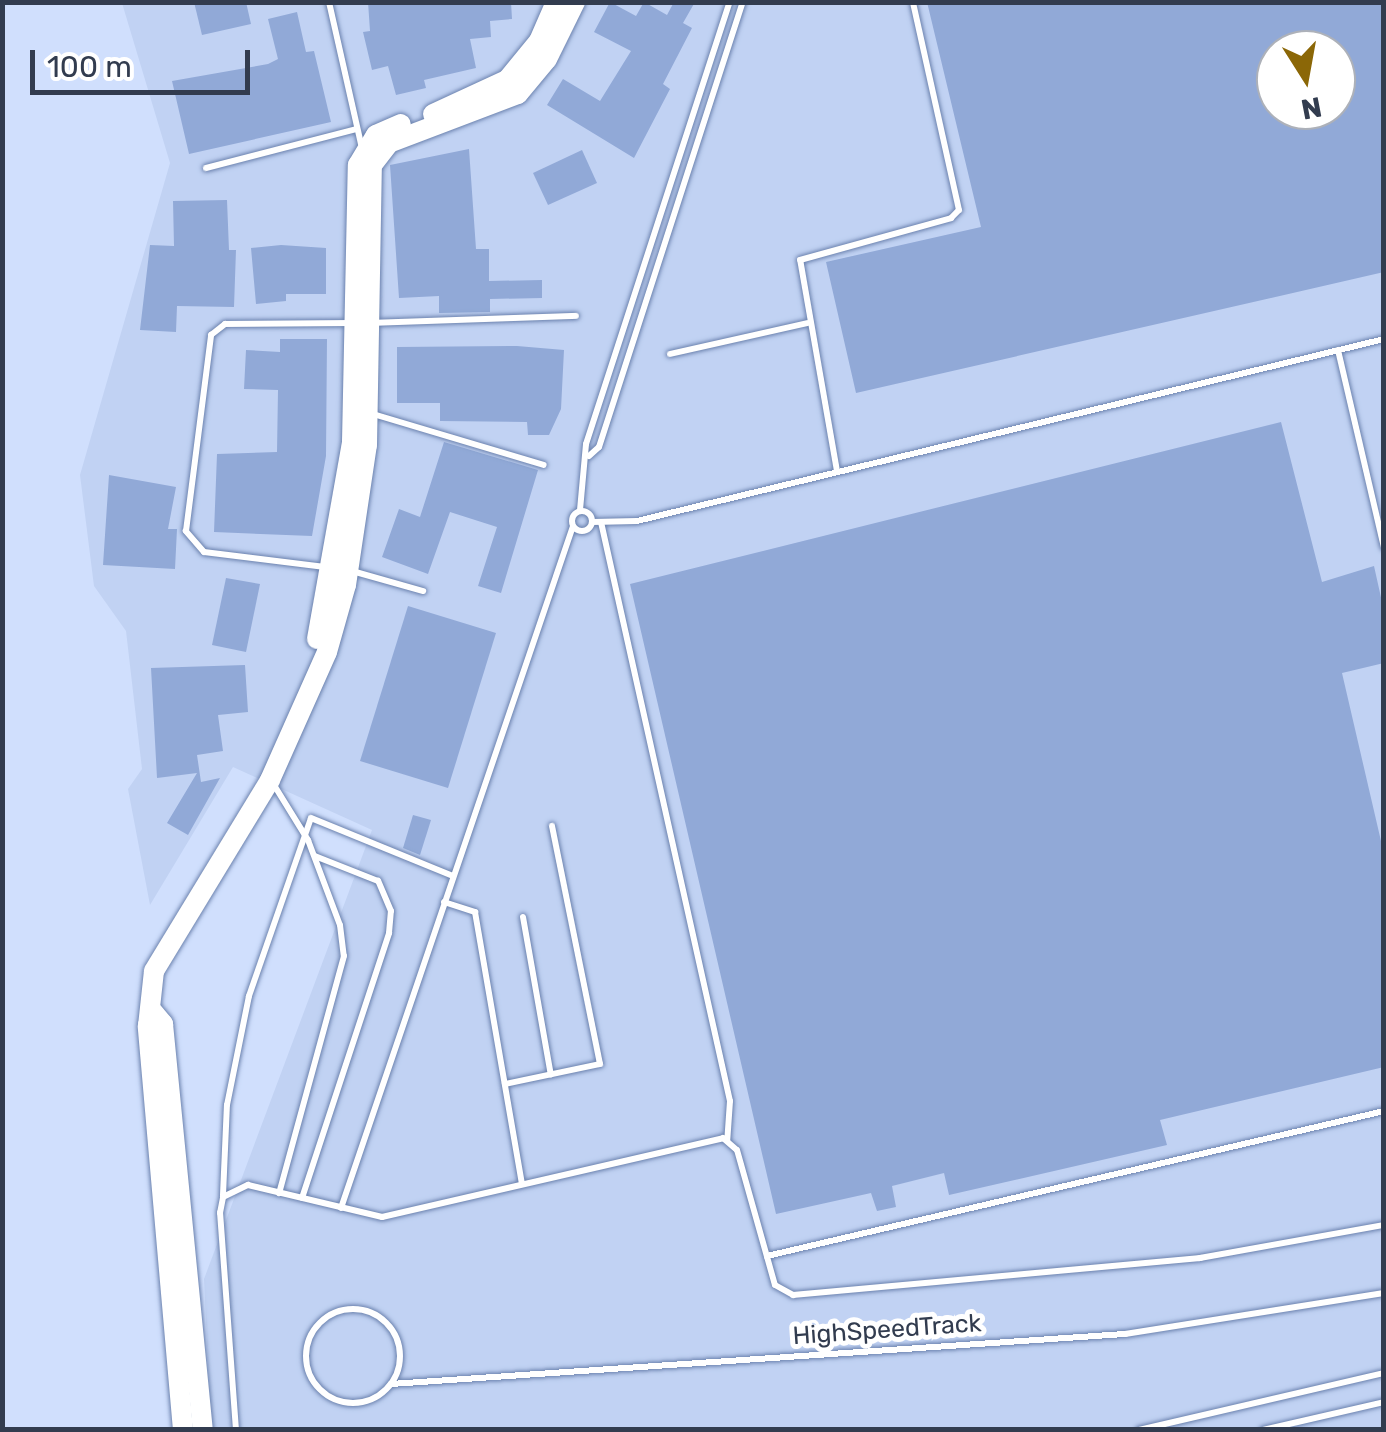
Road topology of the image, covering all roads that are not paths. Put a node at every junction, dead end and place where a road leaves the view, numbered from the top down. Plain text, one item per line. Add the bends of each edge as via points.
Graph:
1 (329, 2) edge
2 (556, 2) edge
3 (575, 2) edge
4 (730, 2) edge
5 (743, 2) edge
6 (914, 2) edge
7 (364, 148) junction
8 (206, 168) dead end
9 (576, 316) dead end
10 (808, 322) junction
11 (363, 323) junction
12 (1384, 339) edge
13 (1338, 350) junction
14 (670, 354) dead end
15 (361, 414) junction
16 (589, 456) junction
17 (544, 465) dead end
18 (837, 471) junction
19 (580, 510) junction
20 (592, 522) junction
21 (602, 522) junction
22 (573, 526) junction
23 (1384, 547) edge
24 (341, 569) junction
25 (423, 590) dead end
26 (270, 780) junction
27 (552, 826) dead end
28 (304, 834) junction
29 (314, 856) junction
30 (453, 876) junction
31 (444, 902) junction
32 (524, 917) dead end
33 (552, 1075) junction
34 (504, 1084) junction
35 (1384, 1110) edge
36 (727, 1140) junction
37 (522, 1184) junction
38 (279, 1193) junction
39 (223, 1197) junction
40 (302, 1199) junction
41 (341, 1208) junction
42 (1384, 1226) edge
43 (766, 1256) junction
44 (1384, 1292) edge
45 (1384, 1373) edge
46 (391, 1384) junction
47 (1384, 1402) edge
48 (189, 1415) edge
49 (204, 1430) edge
50 (236, 1430) edge
51 (1139, 1430) edge
52 (1263, 1430) edge

1 - 7 lane
2 - 7 street via 539,41 507,80 473,100 388,129
3 - 7 street via 547,59 518,94
4 - 16 lane via 586,444
5 - 16 lane via 599,447
6 - 10 lane via 959,210 951,218 805,257 798,266
7 - 8 lane
7 - 11 street
9 - 11 lane
10 - 14 lane
10 - 18 lane
11 - 15 street
11 - 24 lane via 216,328 206,347 186,531 204,552
12 - 13 lane
13 - 18 lane
13 - 23 lane
15 - 17 lane
15 - 24 street
16 - 19 lane
18 - 21 lane via 637,521
19 - 20 lane
19 - 22 lane
20 - 21 lane
20 - 22 lane via 584,531
21 - 36 lane via 730,1101
22 - 30 lane
24 - 25 lane
24 - 26 street via 327,652
26 - 28 lane
26 - 48 street via 161,952 153,1012 163,1024
27 - 33 lane via 600,1064
28 - 29 lane
28 - 30 lane via 311,818
28 - 39 lane via 249,996 227,1105
29 - 38 lane via 340,925 344,956
29 - 40 lane via 378,881 391,911 390,932
30 - 31 lane
31 - 34 lane via 475,912
31 - 41 lane
32 - 33 lane
33 - 34 lane
34 - 37 lane
35 - 43 lane
36 - 37 lane
36 - 43 lane via 737,1150
37 - 41 lane via 382,1217
38 - 39 lane via 248,1185
38 - 40 lane
39 - 50 lane
40 - 41 lane
42 - 43 lane via 1200,1258 792,1296 775,1285
44 - 46 lane, HighSpeedTrack via 1125,1334
45 - 51 lane
46 - 46 lane via 353,1403 326,1394 308,1371 306,1355 318,1325 346,1310 378,1316 398,1340 401,1357
47 - 52 lane
48 - 49 street

